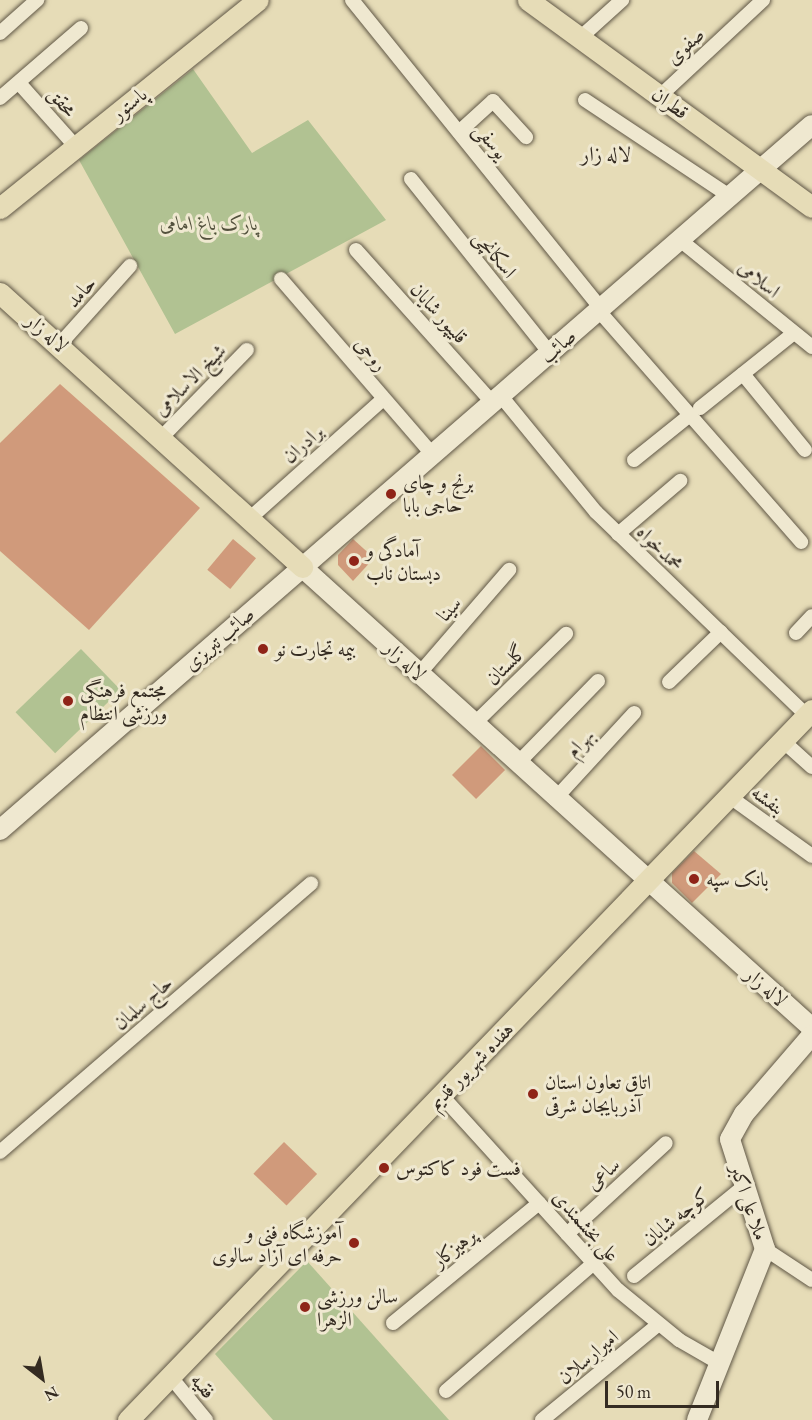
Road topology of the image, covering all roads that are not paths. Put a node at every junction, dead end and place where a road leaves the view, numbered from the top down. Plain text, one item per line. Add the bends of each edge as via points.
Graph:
1 (38, 0) edge
2 (258, 0) edge
3 (352, 0) edge
4 (528, 0) edge
5 (622, 0) edge
6 (763, 0) edge
7 (81, 28) dead end
8 (0, 33) edge
9 (580, 38) junction
10 (19, 83) junction
11 (660, 96) junction
12 (0, 98) edge
13 (585, 100) dead end
14 (812, 125) edge
15 (459, 132) junction
16 (526, 136) dead end
17 (76, 147) junction
18 (762, 170) junction
19 (411, 179) dead end
20 (731, 197) junction
21 (812, 207) edge
22 (0, 208) edge
23 (681, 240) junction
24 (356, 250) dead end
25 (130, 266) dead end
26 (281, 279) dead end
27 (0, 293) edge
28 (599, 309) junction
29 (794, 333) junction
30 (60, 344) junction
31 (812, 347) edge
32 (247, 350) dead end
33 (550, 353) junction
34 (743, 374) junction
35 (383, 399) junction
36 (497, 399) junction
37 (695, 412) junction
38 (161, 438) junction
39 (805, 450) dead end
40 (432, 454) junction
41 (634, 460) dead end
42 (680, 481) dead end
43 (249, 519) junction
44 (618, 534) junction
45 (801, 542) dead end
46 (302, 567) junction
47 (509, 570) dead end
48 (812, 616) edge
49 (721, 632) junction
50 (796, 633) dead end
51 (566, 634) dead end
52 (419, 674) junction
53 (598, 681) dead end
54 (669, 682) dead end
55 (634, 713) dead end
56 (809, 713) edge
57 (474, 724) junction
58 (783, 741) junction
59 (517, 764) junction
60 (812, 766) edge
61 (730, 797) junction
62 (555, 799) junction
63 (0, 830) edge
64 (812, 856) edge
65 (647, 883) junction
66 (311, 884) dead end
67 (812, 1028) edge
68 (812, 1035) edge
69 (442, 1096) junction
70 (666, 1143) dead end
71 (0, 1152) edge
72 (743, 1187) junction
73 (539, 1203) junction
74 (567, 1234) junction
75 (765, 1249) junction
76 (594, 1263) junction
77 (634, 1276) dead end
78 (812, 1280) edge
79 (393, 1323) dead end
80 (659, 1324) junction
81 (719, 1363) junction
82 (170, 1376) junction
83 (446, 1391) dead end
84 (128, 1420) edge
85 (206, 1420) edge
86 (542, 1420) edge
87 (697, 1420) edge

1 - 8 street
2 - 17 main road, پاستور
3 - 15 street, یوسفی
4 - 9 main road, قطران
5 - 9 street
6 - 11 street, صفوی
7 - 10 street
9 - 11 main road, قطران
10 - 12 street
10 - 17 street, محقق
11 - 18 main road, قطران
13 - 20 street
14 - 18 main road, صائب
15 - 16 street via 493,101
15 - 28 street, یوسفی
17 - 22 main road, پاستور
18 - 20 main road, صائب
18 - 21 main road, قطران
19 - 33 street, اسکانچی
20 - 23 main road, صائب
23 - 28 main road, صائب
23 - 29 street, اسلامی
24 - 36 street, قلیپور شایان
25 - 30 street, حامد
26 - 35 street, روحی
27 - 30 main road, لاله زار
28 - 33 main road, صائب
28 - 37 street, یوسفی
29 - 31 street, اسلامی
29 - 34 street
30 - 38 main road, لاله زار
32 - 38 street, شیخ الاسلامی
33 - 36 main road, صائب
34 - 37 street
34 - 39 street
35 - 40 street, روحی
35 - 43 street, برادران
36 - 40 main road, صائب
36 - 44 street, محمدخواه
37 - 41 street
37 - 45 street, یوسفی
38 - 43 main road, لاله زار
40 - 46 main road, صائب
42 - 44 street
43 - 46 main road, لاله زار
44 - 49 street, محمدخواه
46 - 52 main road, لاله زار
46 - 63 main road, صائب تبریزی
47 - 52 street, سینا
48 - 50 street
49 - 54 street
49 - 56 street, محمدخواه
51 - 57 street, گلستان
52 - 57 main road, لاله زار
53 - 59 street
55 - 62 street, بهرام
56 - 58 main road, هفده شهریور قدیم
57 - 59 main road, لاله زار
58 - 60 street
58 - 61 main road, هفده شهریور قدیم
59 - 62 main road, لاله زار
61 - 64 street, بنفشه
61 - 65 main road, هفده شهریور قدیم
62 - 65 main road, لاله زار
65 - 67 main road, لاله زار
65 - 69 main road, هفده شهریور قدیم
66 - 71 street, حاج سلمان
68 - 72 main road, ملا علی اکبر via 744,1114 730,1140
69 - 73 street, علی بخشمندی
69 - 82 main road, هفده شهریور قدیم
70 - 74 street, ساعی
72 - 75 main road, ملا علی اکبر
72 - 77 street, کوچه شایان
73 - 74 street, علی بخشمندی
73 - 79 street, پرهیزکار
74 - 76 street, علی بخشمندی
75 - 78 street
75 - 81 main road, ملا علی اکبر
76 - 80 street, علی بخشمندی
76 - 83 street
80 - 81 street, علی بخشمندی
80 - 86 street, امیرارسلان
81 - 87 main road, ملا علی اکبر
82 - 84 main road, هفده شهریور قدیم
82 - 85 street, فقیه

